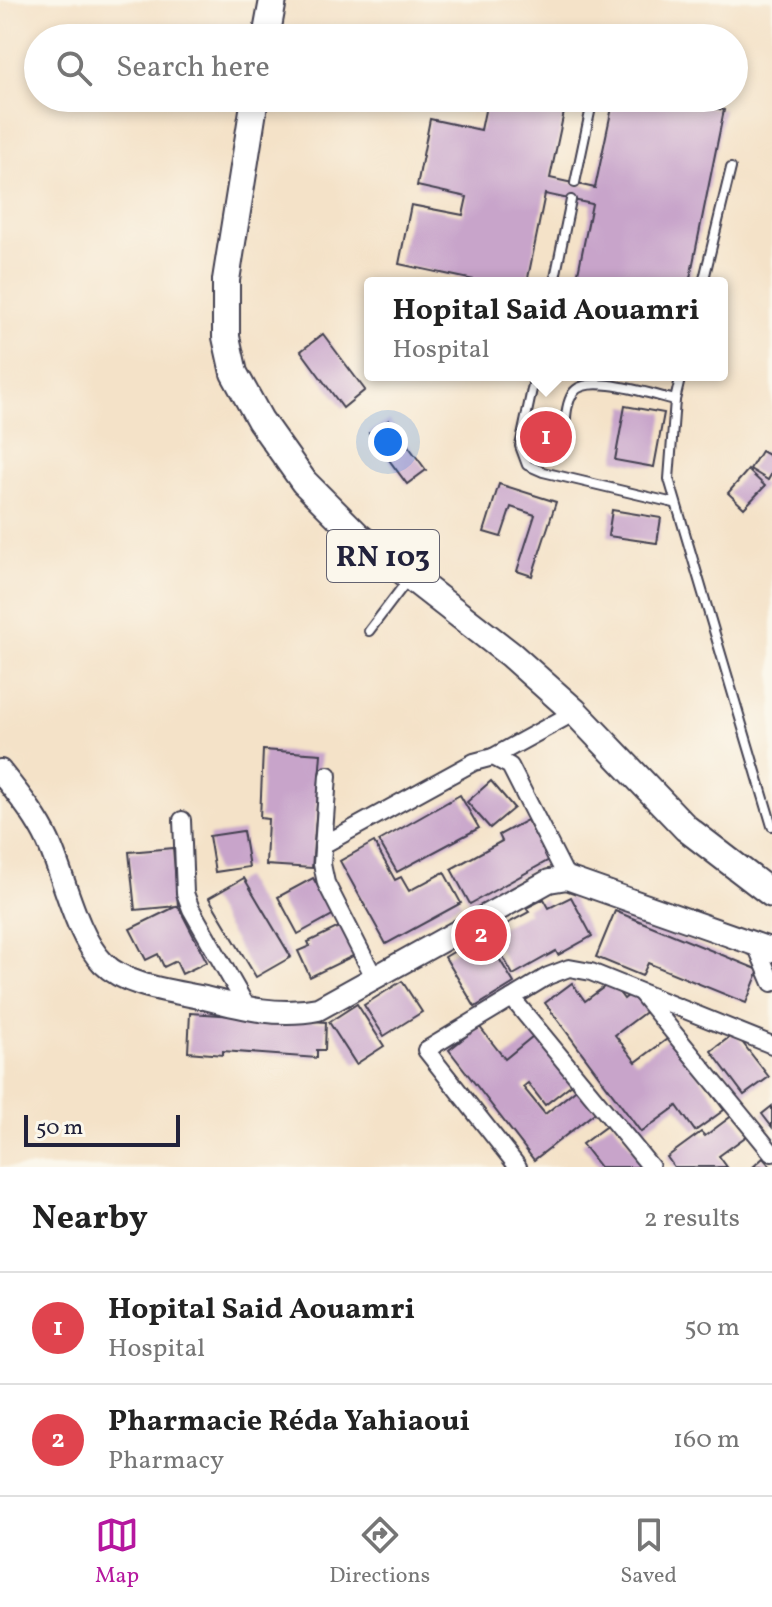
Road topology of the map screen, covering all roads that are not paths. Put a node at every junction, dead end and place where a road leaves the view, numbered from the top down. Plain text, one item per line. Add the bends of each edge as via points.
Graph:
1 (273, 0) edge
2 (269, 24) edge
3 (253, 112) edge
4 (590, 112) edge
5 (731, 168) dead end
6 (575, 183) dead end
7 (571, 200) dead end
8 (555, 277) edge
9 (704, 277) edge
10 (534, 381) edge
11 (680, 381) edge
12 (675, 400) junction
13 (565, 430) dead end
14 (674, 503) junction
15 (410, 577) junction
16 (369, 631) dead end
17 (575, 712) junction
18 (493, 757) junction
19 (0, 771) edge
20 (328, 775) dead end
21 (182, 820) dead end
22 (772, 826) edge
23 (323, 845) junction
24 (567, 878) junction
25 (772, 894) edge
26 (763, 947) edge
27 (374, 977) junction
28 (772, 983) edge
29 (639, 991) junction
30 (512, 998) junction
31 (248, 1009) junction
32 (772, 1045) edge
33 (772, 1153) edge
34 (518, 1167) edge
35 (651, 1167) edge

1 - 2 main road
3 - 15 main road, RN 103 via 226,280 226,337 234,373 304,482 358,536
4 - 6 lane
5 - 9 lane
7 - 8 lane
10 - 14 lane via 520,446 527,465
11 - 12 lane
12 - 13 lane via 589,383 574,390
12 - 14 lane via 669,479
14 - 22 lane
15 - 16 lane
15 - 17 main road, RN 103
17 - 18 street
17 - 25 main road, RN 103 via 686,828
18 - 23 street via 474,762
18 - 24 street via 510,766
19 - 31 street via 48,841 88,942 103,963 127,978
20 - 23 street
21 - 31 street via 185,893
23 - 27 street via 326,883
24 - 26 street
24 - 27 street via 549,881
26 - 28 street
27 - 31 street via 318,1009 293,1014
29 - 30 street via 569,968
29 - 32 street
29 - 33 street
30 - 34 street via 426,1050
30 - 35 street

